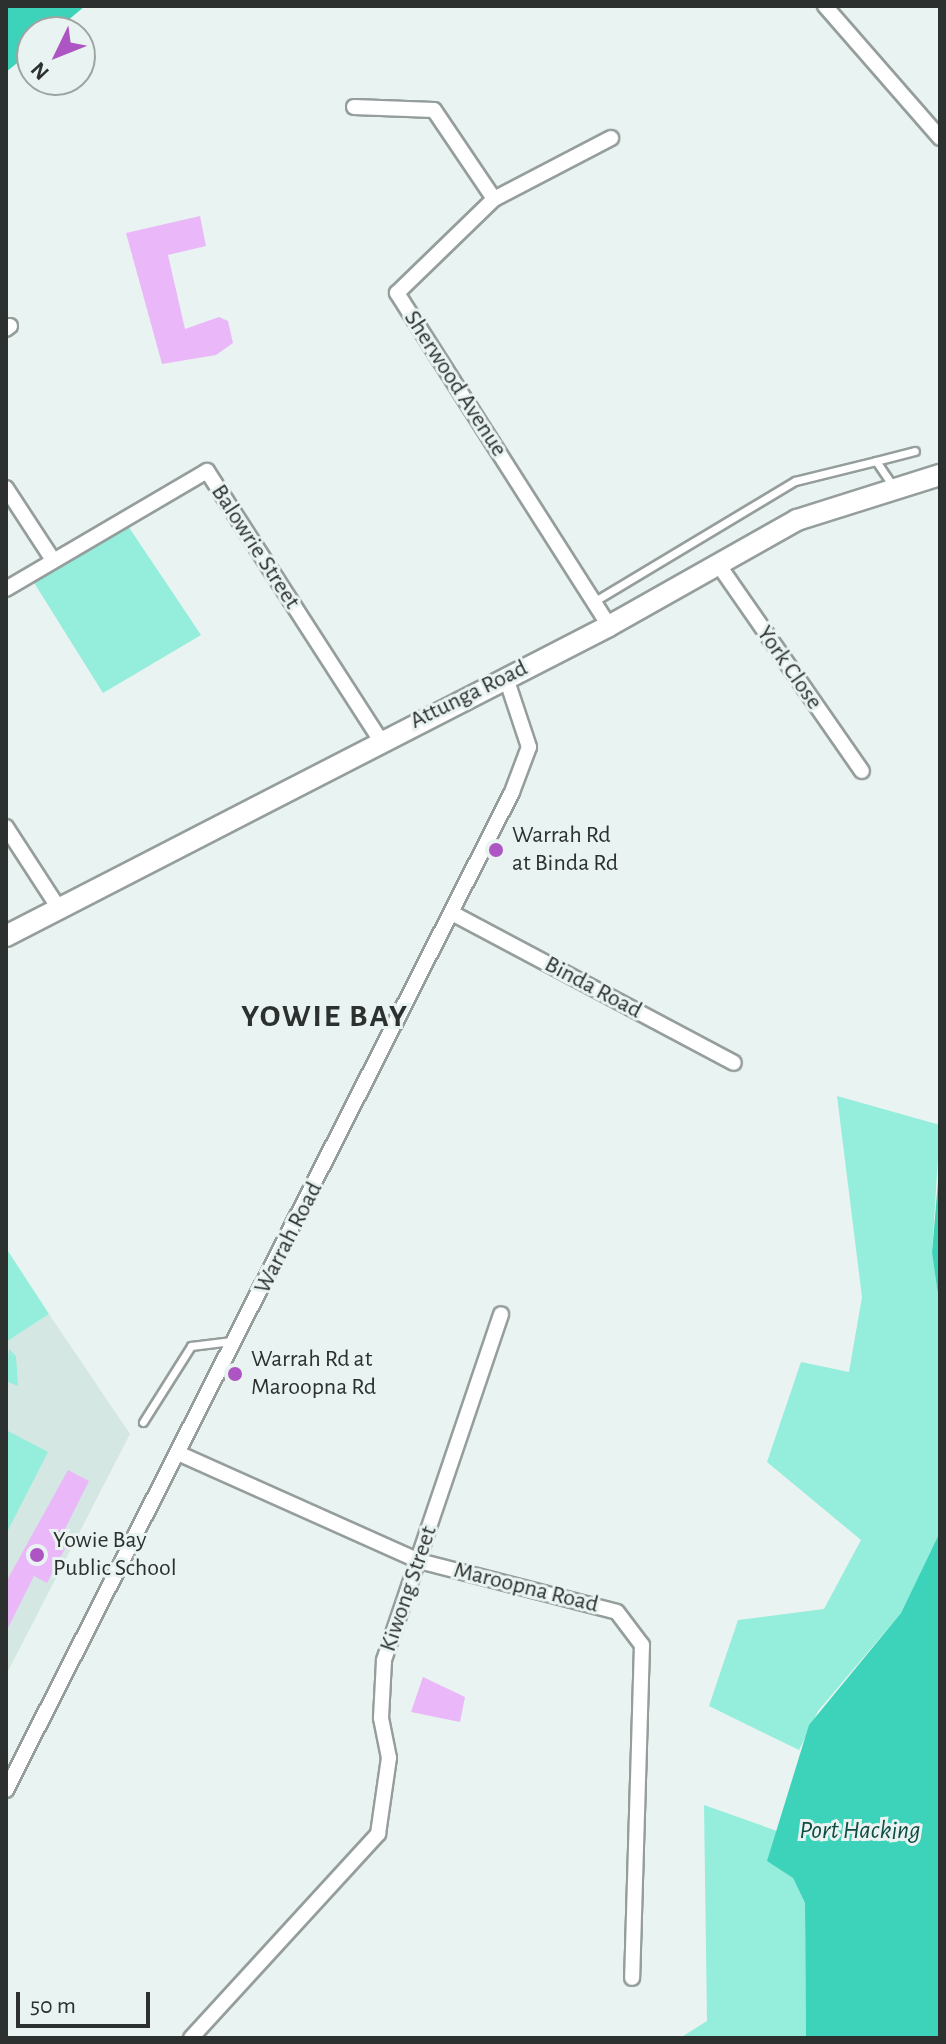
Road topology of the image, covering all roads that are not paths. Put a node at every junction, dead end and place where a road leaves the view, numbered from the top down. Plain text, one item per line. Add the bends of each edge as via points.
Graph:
1 (825, 6) edge
2 (354, 107) dead end
3 (611, 138) dead end
4 (940, 138) edge
5 (494, 199) junction
6 (915, 451) dead end
7 (876, 461) junction
8 (940, 475) edge
9 (892, 485) junction
10 (6, 488) edge
11 (51, 557) junction
12 (718, 564) junction
13 (6, 589) edge
14 (595, 601) junction
15 (609, 626) junction
16 (506, 678) junction
17 (379, 738) junction
18 (862, 771) dead end
19 (6, 827) edge
20 (58, 907) junction
21 (452, 913) junction
22 (6, 936) edge
23 (734, 1063) dead end
24 (501, 1314) dead end
25 (236, 1343) junction
26 (143, 1422) dead end
27 (180, 1454) junction
28 (419, 1561) junction
29 (6, 1790) edge
30 (632, 1978) dead end
31 (191, 2038) edge

1 - 4 street
2 - 5 street via 434,110
3 - 5 street
5 - 14 street, Sherwood Avenue via 397,293
6 - 7 lane
7 - 9 lane
7 - 14 lane via 795,481
8 - 9 street, Attunga Road
9 - 12 street, Attunga Road via 797,520
10 - 11 street
11 - 13 street, Balowrie Street
11 - 17 street, Balowrie Street via 207,471
12 - 15 street, Attunga Road
12 - 18 street, York Close
14 - 15 street, Sherwood Avenue
15 - 16 street, Attunga Road
16 - 17 street, Attunga Road
16 - 21 street, Warrah Road via 529,747
17 - 20 street, Attunga Road
19 - 20 street
20 - 22 street, Attunga Road
21 - 23 street, Binda Road
21 - 25 street, Warrah Road
24 - 28 street, Kiwong Street
25 - 26 lane via 223,1337 191,1346
25 - 27 street, Warrah Road
27 - 28 street, Maroopna Road
27 - 29 street, Warrah Road
28 - 30 street, Maroopna Road via 617,1612 642,1645
28 - 31 street, Kiwong Street via 384,1660 388,1789 378,1834 364,1857

